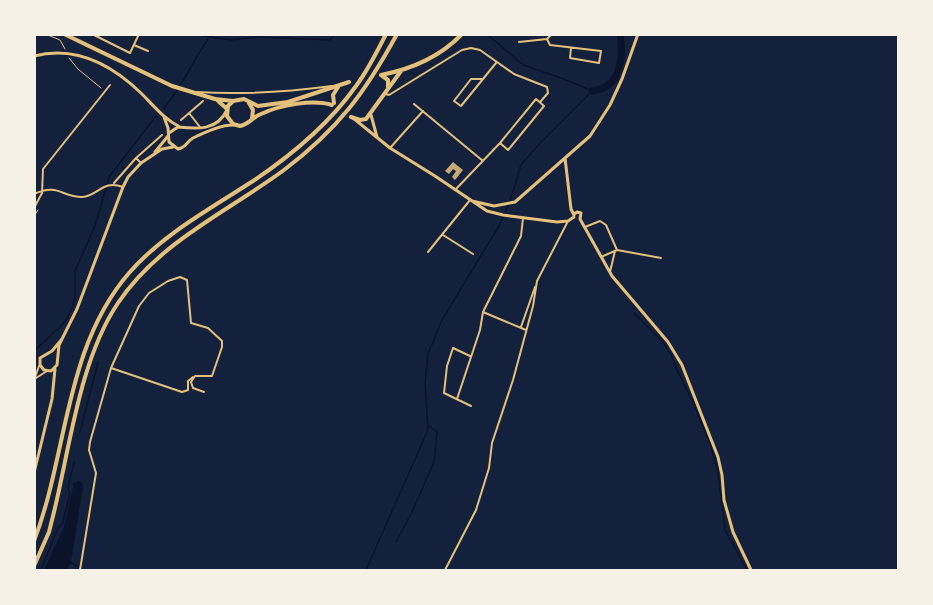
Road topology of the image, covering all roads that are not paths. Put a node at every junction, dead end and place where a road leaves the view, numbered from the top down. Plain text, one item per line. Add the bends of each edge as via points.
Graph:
1 (64, 34) edge
2 (92, 34) edge
3 (139, 34) edge
4 (386, 34) edge
5 (397, 34) edge
6 (462, 34) edge
7 (552, 34) edge
8 (638, 34) edge
9 (547, 39) junction
10 (519, 42) dead end
11 (134, 45) junction
12 (571, 48) junction
13 (148, 51) dead end
14 (34, 56) edge
15 (496, 63) junction
16 (405, 69) junction
17 (483, 79) junction
18 (349, 82) dead end
19 (110, 85) dead end
20 (341, 85) junction
21 (195, 92) junction
22 (386, 92) junction
23 (250, 94) junction
24 (215, 99) junction
25 (243, 99) junction
26 (203, 100) dead end
27 (233, 101) junction
28 (540, 102) junction
29 (414, 104) dead end
30 (227, 109) junction
31 (372, 110) junction
32 (423, 111) junction
33 (189, 113) junction
34 (163, 115) junction
35 (351, 117) joint
36 (181, 120) dead end
37 (250, 121) junction
38 (237, 125) junction
39 (180, 127) junction
40 (202, 128) junction
41 (185, 129) junction
42 (162, 135) dead end
43 (169, 135) junction
44 (378, 138) junction
45 (189, 141) junction
46 (500, 143) junction
47 (173, 147) junction
48 (390, 148) junction
49 (152, 156) junction
50 (135, 158) junction
51 (565, 158) junction
52 (483, 161) junction
53 (141, 163) junction
54 (114, 184) junction
55 (123, 186) junction
56 (42, 190) junction
57 (455, 190) junction
58 (34, 194) edge
59 (471, 201) junction
60 (34, 208) edge
61 (574, 215) junction
62 (523, 218) junction
63 (580, 219) junction
64 (568, 221) junction
65 (585, 227) junction
66 (443, 235) junction
67 (616, 251) junction
68 (428, 252) dead end
69 (473, 254) dead end
70 (601, 257) junction
71 (661, 258) dead end
72 (610, 272) junction
73 (537, 281) junction
74 (483, 312) junction
75 (521, 327) junction
76 (526, 330) junction
77 (62, 339) junction
78 (49, 353) junction
79 (470, 356) junction
80 (57, 359) junction
81 (40, 365) junction
82 (55, 368) junction
83 (111, 368) junction
84 (47, 371) junction
85 (193, 377) junction
86 (35, 380) edge
87 (53, 390) junction
88 (204, 393) dead end
89 (457, 399) junction
90 (471, 406) dead end
91 (34, 473) edge
92 (34, 541) edge
93 (34, 566) edge
94 (80, 570) edge
95 (445, 570) edge
96 (751, 570) edge

1 - 21 main road via 176,87
2 - 11 street via 130,52
3 - 11 street
4 - 92 main road via 357,85 335,113 279,162 164,240 128,273 115,291 79,365
5 - 93 main road via 369,83 326,135 284,169 159,255 116,305 86,376 54,512
6 - 16 main road via 438,54
7 - 9 street
8 - 51 street via 602,118 590,136
9 - 10 street
9 - 12 street via 550,45
11 - 13 street
12 - 12 street via 601,51 599,63 570,58
14 - 34 street via 85,56 115,72
15 - 17 street
15 - 22 street via 477,49 469,48 390,95
15 - 28 street via 547,87 548,93
16 - 22 main road
16 - 22 main road via 381,75 389,82
17 - 17 street via 471,79 454,101 460,106
18 - 20 main road
19 - 56 street via 43,169
20 - 23 street
20 - 25 main road via 265,107
20 - 37 main road via 333,93 333,104 306,102 266,112
21 - 23 street
21 - 24 main road
22 - 31 main road
23 - 25 street
24 - 27 main road
24 - 30 main road
25 - 27 main road
25 - 37 main road via 253,108
26 - 33 street
27 - 30 main road
28 - 46 street via 536,99
28 - 46 street via 544,106 508,150
29 - 32 street
30 - 38 main road via 228,119
30 - 40 street via 219,121
31 - 35 main road via 365,120
31 - 44 street via 370,119
32 - 48 street
32 - 52 street
33 - 36 street
33 - 40 street
34 - 39 street
34 - 43 street
35 - 44 street
37 - 38 main road
38 - 45 street via 215,129
39 - 41 street
39 - 43 street
40 - 41 street
41 - 45 street
42 - 50 street
43 - 47 street
43 - 49 street
44 - 48 street
45 - 47 street via 183,148
46 - 52 street
47 - 49 street
48 - 57 street
49 - 53 street
50 - 53 street
50 - 54 street
51 - 59 street via 524,197 509,205
51 - 61 street
52 - 57 street
53 - 55 street
54 - 55 street
54 - 56 street via 81,197 54,189
55 - 77 street
56 - 58 street
56 - 60 street
57 - 59 street
59 - 62 street via 487,211
59 - 66 street
61 - 63 street
61 - 63 street via 580,212
61 - 64 street
62 - 64 street
62 - 74 street via 521,236
63 - 65 street
64 - 73 street
65 - 67 street via 603,222
65 - 70 street
66 - 68 street
66 - 69 street
67 - 70 street
67 - 71 street
67 - 72 street
70 - 72 street
72 - 96 street via 668,342 682,365 718,457 733,532
73 - 75 street
73 - 76 street
74 - 75 street
74 - 79 street
75 - 76 street
76 - 95 street via 476,510
77 - 78 street
77 - 80 street
78 - 80 street
78 - 81 street via 41,356
79 - 89 street
79 - 89 street via 453,348 447,366 444,393
80 - 82 street
81 - 84 street
81 - 86 street
82 - 84 street
82 - 87 street
83 - 85 street via 182,392 188,390 188,381
83 - 85 street via 143,299 180,277 187,280 191,323 208,328 222,341 212,376
83 - 94 street via 90,442 96,473
84 - 86 street
84 - 87 street
85 - 88 street via 191,386
87 - 91 street
89 - 90 street

